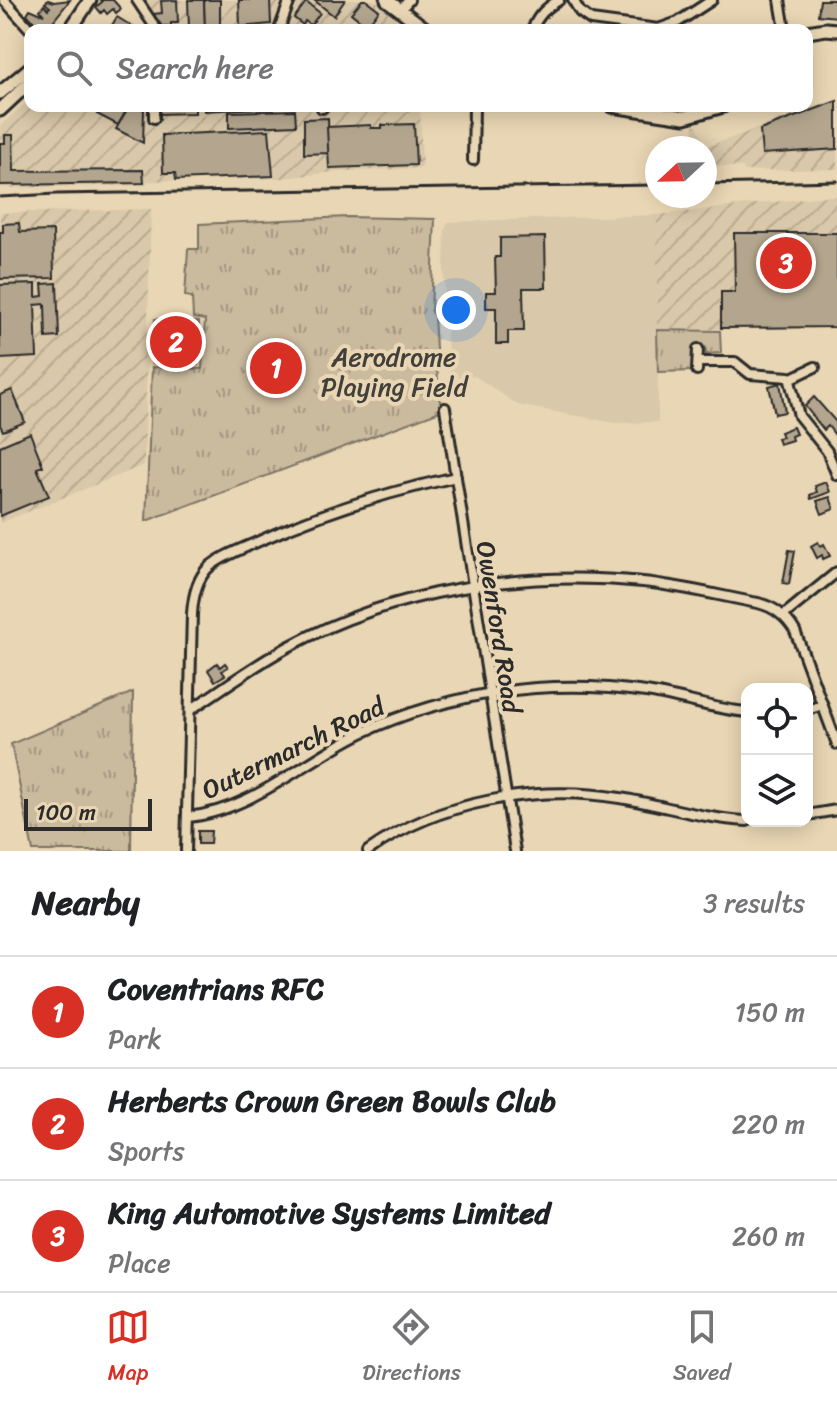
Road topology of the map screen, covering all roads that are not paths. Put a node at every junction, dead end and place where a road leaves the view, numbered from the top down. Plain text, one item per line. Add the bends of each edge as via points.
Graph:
1 (4, 0) edge
2 (90, 0) edge
3 (137, 0) edge
4 (290, 0) edge
5 (387, 0) edge
6 (559, 0) edge
7 (573, 0) edge
8 (712, 0) edge
9 (780, 0) edge
10 (404, 5) edge
11 (26, 24) edge
12 (74, 24) edge
13 (153, 24) edge
14 (282, 24) edge
15 (421, 24) edge
16 (534, 24) edge
17 (599, 24) edge
18 (682, 24) edge
19 (784, 24) edge
20 (837, 30) edge
21 (813, 31) edge
22 (24, 73) edge
23 (24, 88) edge
24 (0, 93) edge
25 (0, 110) edge
26 (154, 112) edge
27 (474, 112) edge
28 (652, 112) edge
29 (702, 112) edge
30 (154, 118) dead end
31 (473, 160) dead end
32 (698, 349) dead end
33 (815, 367) dead end
34 (790, 379) junction
35 (445, 408) dead end
36 (837, 475) edge
37 (456, 477) junction
38 (837, 572) edge
39 (473, 587) junction
40 (784, 615) junction
41 (489, 693) junction
42 (823, 705) junction
43 (813, 708) edge
44 (190, 710) junction
45 (741, 712) edge
46 (837, 744) edge
47 (506, 798) junction
48 (837, 810) edge
49 (813, 814) edge
50 (187, 817) junction
51 (741, 821) edge
52 (186, 851) edge
53 (368, 851) edge
54 (515, 851) edge

1 - 11 street
2 - 12 street
3 - 13 street
4 - 14 street
5 - 10 street
6 - 16 street via 546,7
7 - 17 street
8 - 18 street
9 - 19 street
10 - 15 street
20 - 21 street
22 - 24 street
23 - 25 street
26 - 30 street
27 - 31 street
28 - 29 street via 685,117
32 - 34 street via 698,366 735,362 750,374
33 - 34 street
34 - 36 street via 799,416 827,451
35 - 37 street, Owenford Road
37 - 39 street, Owenford Road
37 - 44 street via 343,506 247,546 207,569 192,605
38 - 40 street
39 - 40 street via 536,580 622,580 768,605
39 - 41 street, Owenford Road
39 - 44 street via 411,599 319,632
40 - 42 street
41 - 45 street, Outermarch Road via 546,686 604,687
41 - 47 street, Owenford Road
41 - 50 street, Outermarch Road via 433,705 377,726 243,801
42 - 43 street
42 - 46 street
44 - 50 street
47 - 51 street via 581,793
47 - 53 street via 420,823
47 - 54 street, Owenford Road
48 - 49 street
50 - 52 street

